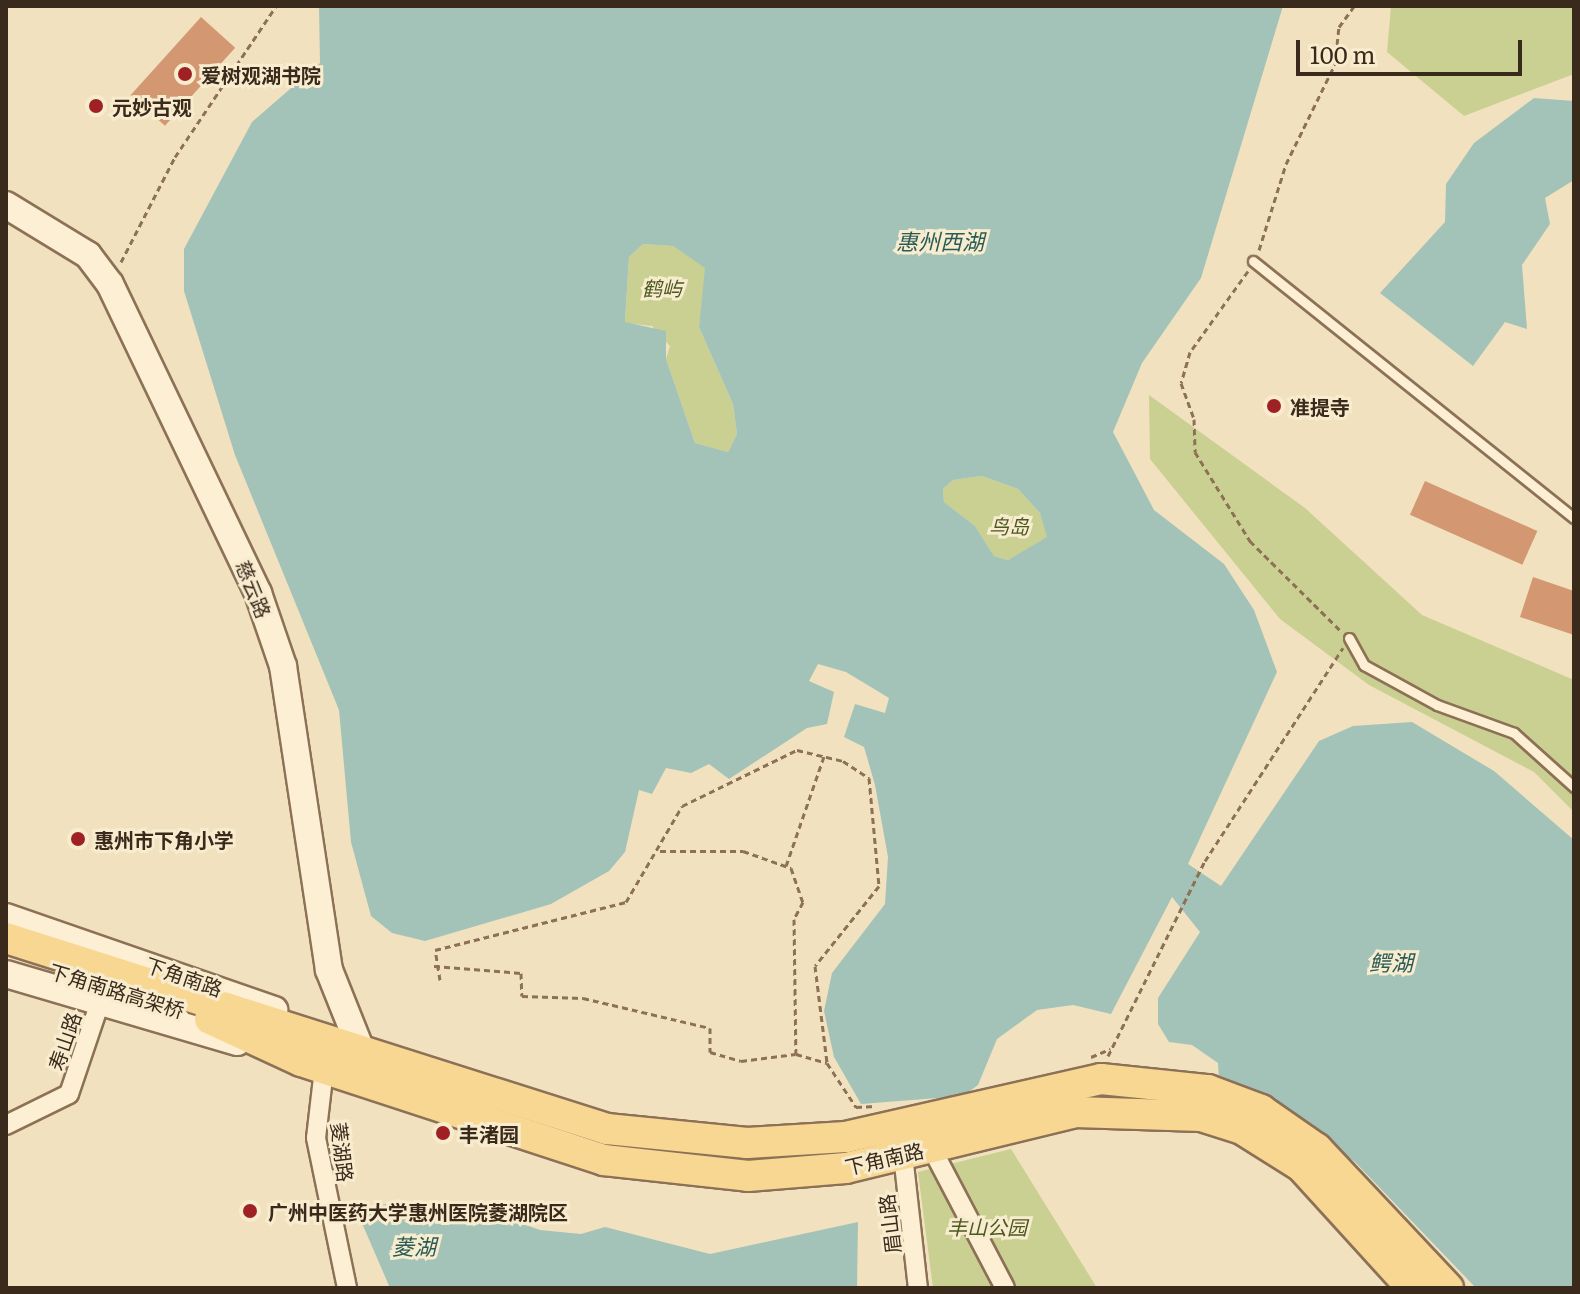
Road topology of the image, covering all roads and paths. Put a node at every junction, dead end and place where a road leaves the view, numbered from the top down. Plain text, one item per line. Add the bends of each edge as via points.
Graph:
1 (276, 6) edge
2 (1354, 6) edge
3 (6, 205) edge
4 (1253, 261) junction
5 (110, 284) junction
6 (1574, 518) edge
7 (1349, 638) junction
8 (824, 756) junction
9 (1574, 787) edge
10 (660, 851) junction
11 (786, 866) junction
12 (6, 917) edge
13 (6, 938) edge
14 (6, 956) edge
15 (434, 966) junction
16 (6, 974) edge
17 (440, 980) dead end
18 (100, 1002) junction
19 (229, 1016) junction
20 (359, 1045) junction
21 (1110, 1049) junction
22 (796, 1054) junction
23 (827, 1063) junction
24 (312, 1065) junction
25 (1094, 1069) junction
26 (884, 1106) dead end
27 (6, 1125) edge
28 (917, 1151) junction
29 (347, 1288) edge
30 (918, 1288) edge
31 (1005, 1288) edge
32 (1412, 1288) edge
33 (1448, 1288) edge

1 - 5 path via 175,157
2 - 4 path via 1339,27 1335,64 1286,164
3 - 5 street, 慈云路 via 88,255
4 - 6 lane
4 - 7 path via 1190,352 1181,383 1194,419 1195,452 1250,541
5 - 20 street, 慈云路 via 193,449 283,666 329,970
7 - 9 lane via 1364,665 1437,705 1514,733
7 - 21 path via 1205,861
8 - 10 path via 797,750 682,806
8 - 11 path
8 - 23 path via 869,778 879,886 815,966
10 - 11 path via 743,851
10 - 15 path via 626,902 435,950
11 - 22 path via 803,902 794,919
12 - 20 street, 下角南路 via 205,982
13 - 19 main road, 下角南路高架桥
14 - 19 main road, 下角南路高架桥
15 - 17 path
15 - 22 path via 521,973 522,996 583,998 710,1028 710,1052 741,1061
16 - 18 street, 下角南路
18 - 24 street, 下角南路
18 - 27 street, 寿山路 via 69,1094
19 - 20 main road, 下角南路
19 - 24 main road, 下角南路
20 - 25 main road, 下角南路 via 607,1129 747,1143 846,1137
21 - 25 path
21 - 25 path
22 - 23 path
23 - 26 path via 856,1107
24 - 28 main road, 下角南路 via 604,1160 748,1176 846,1168
24 - 29 street, 菱湖路 via 316,1138
25 - 33 main road, 下角南路 via 1161,1080 1261,1110 1317,1149
28 - 30 street, 眉山路
28 - 31 street
28 - 32 main road, 下角南路 via 1075,1112 1201,1116 1242,1129 1301,1166

